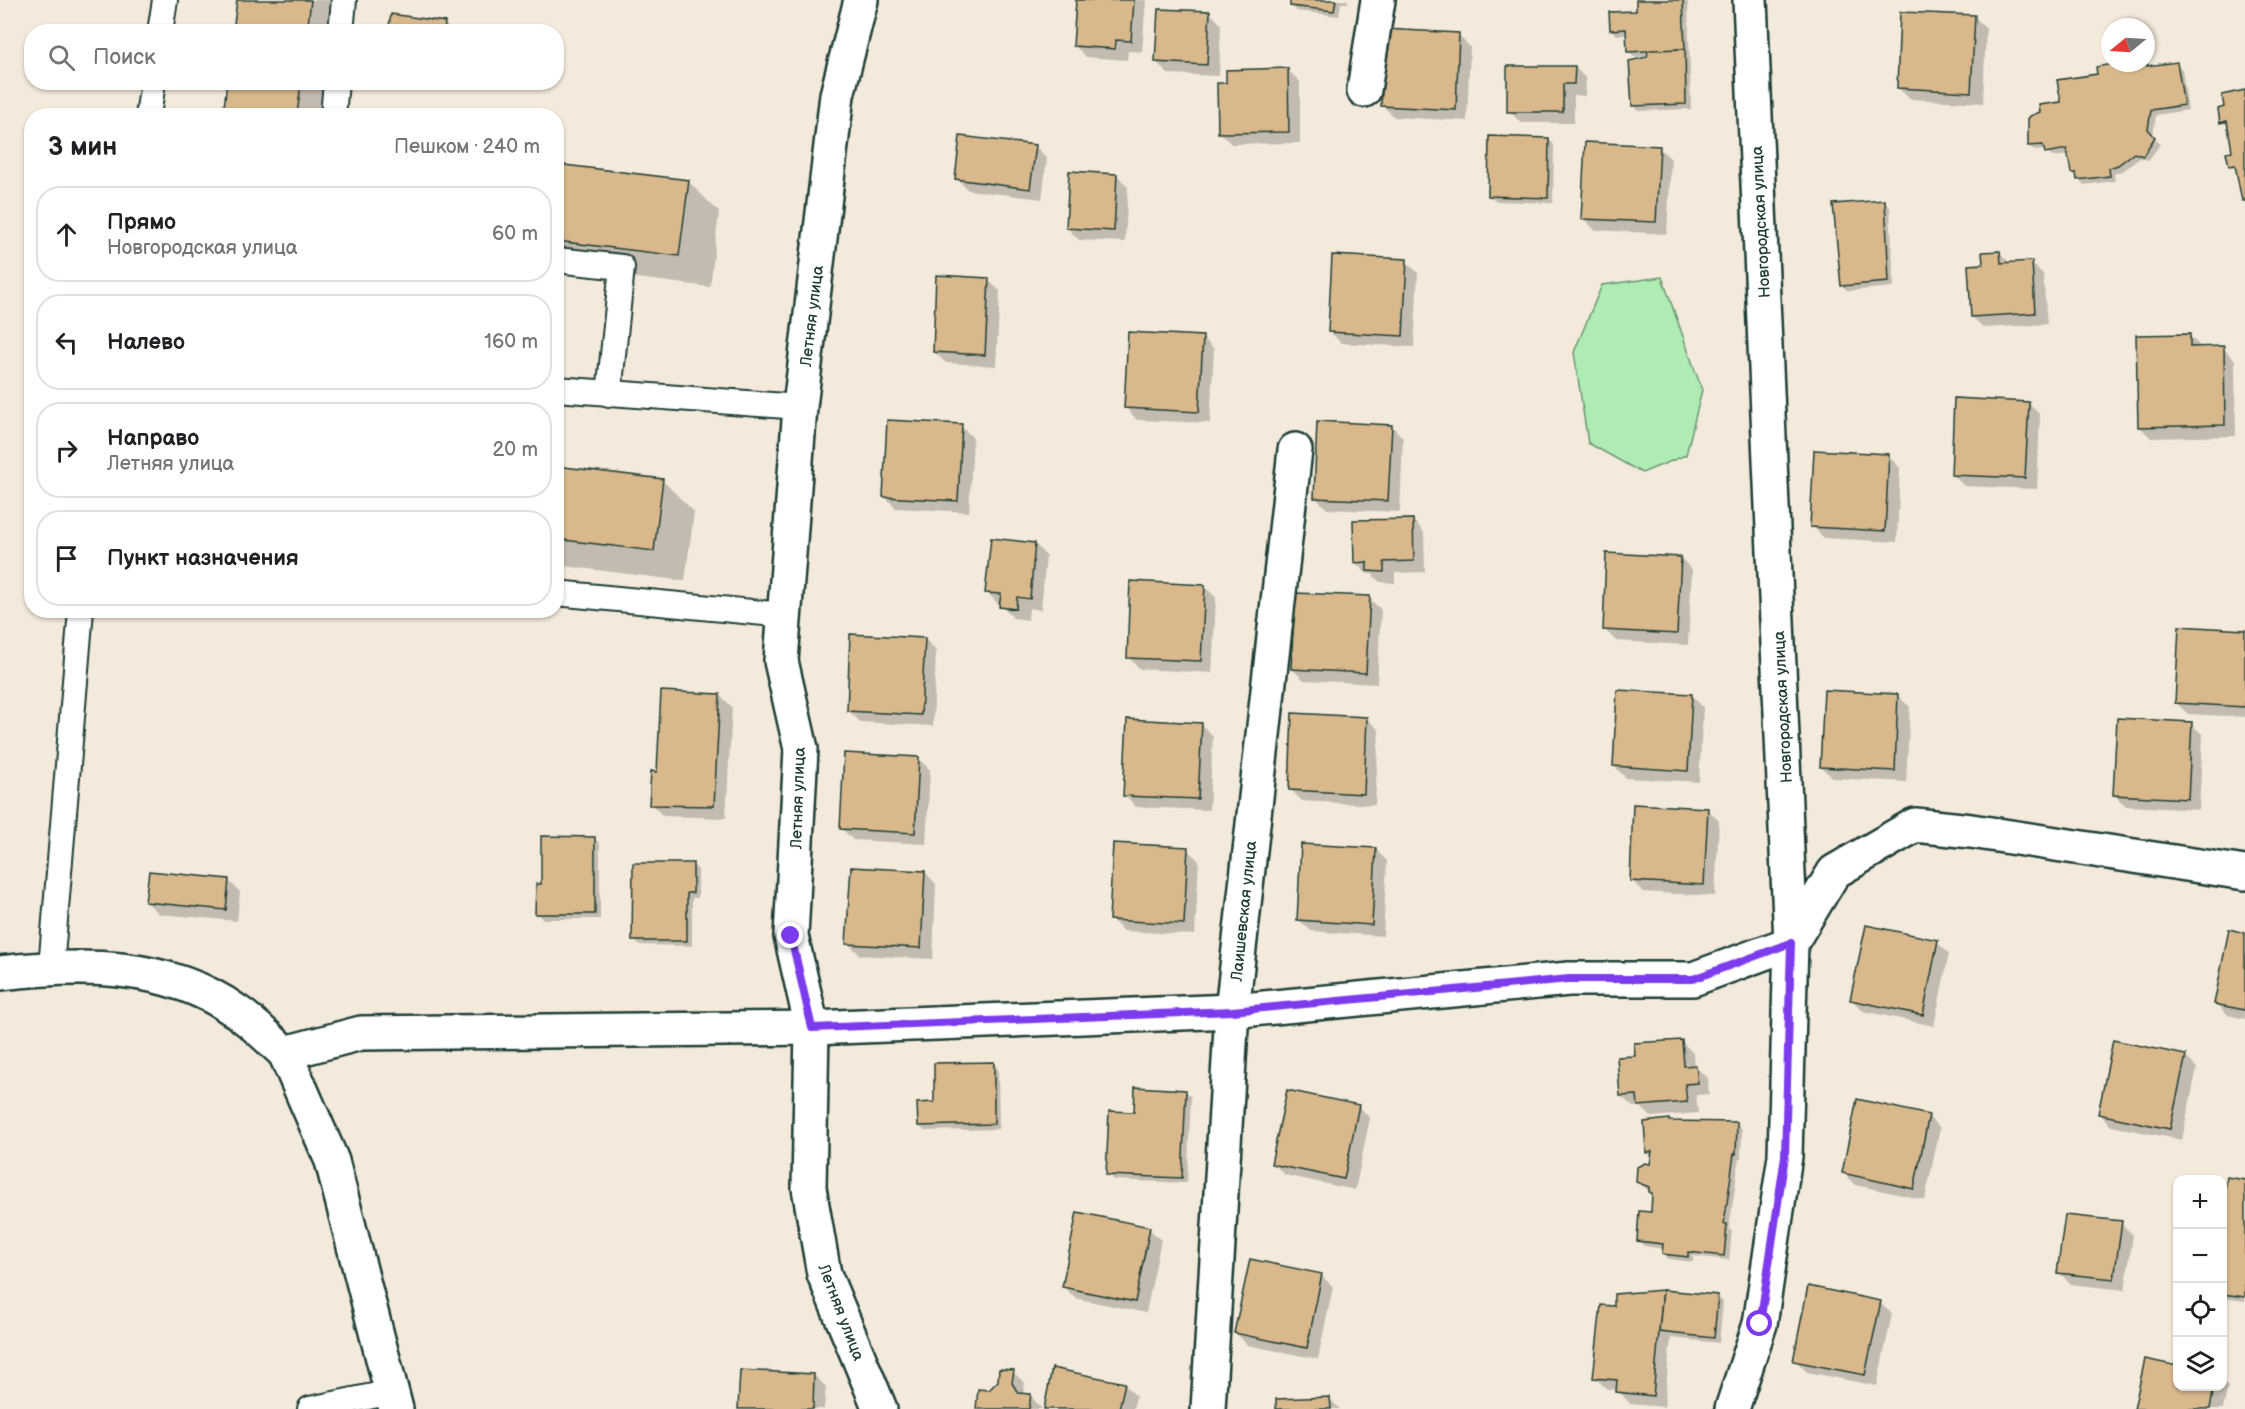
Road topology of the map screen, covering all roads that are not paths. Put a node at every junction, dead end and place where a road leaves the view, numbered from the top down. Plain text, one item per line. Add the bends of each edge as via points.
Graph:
1 (165, 0) edge
2 (344, 0) edge
3 (861, 0) edge
4 (1378, 0) edge
5 (1750, 0) edge
6 (161, 24) edge
7 (342, 24) edge
8 (152, 90) edge
9 (335, 90) edge
10 (1364, 90) dead end
11 (149, 108) edge
12 (334, 108) edge
13 (564, 261) edge
14 (564, 390) edge
15 (609, 394) junction
16 (800, 407) junction
17 (1295, 450) dead end
18 (564, 594) edge
19 (784, 615) junction
20 (80, 618) edge
21 (2245, 873) edge
22 (1791, 943) junction
23 (51, 968) junction
24 (0, 973) edge
25 (1232, 1011) junction
26 (812, 1028) junction
27 (285, 1053) junction
28 (394, 1400) edge
29 (310, 1409) edge
30 (880, 1409) edge
31 (1208, 1409) edge
32 (1732, 1409) edge

1 - 6 lane
2 - 7 lane
3 - 16 street, Летняя улица via 837,94
4 - 10 street
5 - 22 street, Новгородская улица
8 - 11 lane
9 - 12 lane
13 - 15 lane via 622,267
14 - 15 lane
15 - 16 lane
16 - 19 street, Летняя улица
17 - 25 street, Лаишевская улица
18 - 19 lane
19 - 26 street, Летняя улица via 781,661 801,749 791,936
20 - 23 lane
21 - 22 street via 1915,825 1834,872
22 - 25 street via 1693,979 1569,979
22 - 32 street, Новгородская улица via 1785,1156 1760,1324
23 - 24 street
23 - 27 street via 124,970 182,982 236,1011
25 - 26 street
25 - 31 street, Лаишевская улица
26 - 27 street via 361,1033
26 - 30 street, Летняя улица via 809,1188 814,1220 824,1274
27 - 28 street via 332,1161
28 - 29 lane

